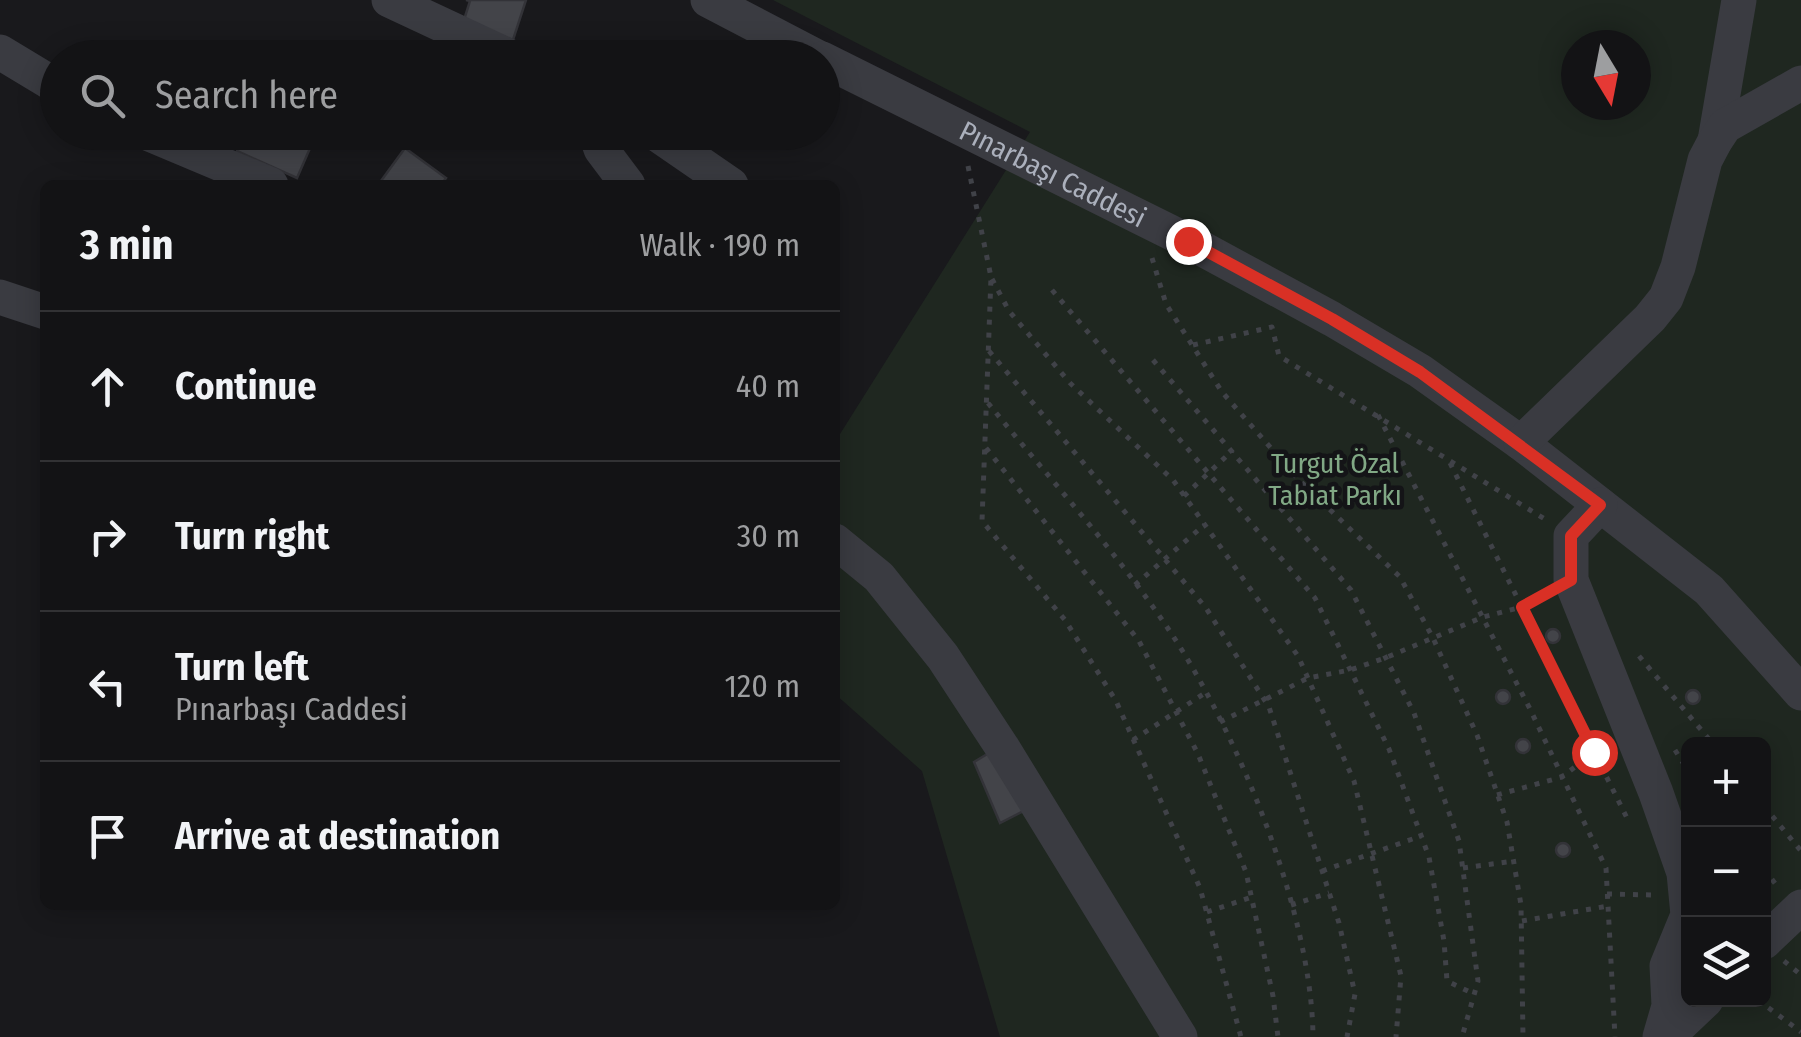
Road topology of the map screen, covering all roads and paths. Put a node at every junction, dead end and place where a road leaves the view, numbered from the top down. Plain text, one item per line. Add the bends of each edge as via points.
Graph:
1 (389, 0) edge
2 (708, 0) edge
3 (1739, 0) edge
4 (475, 40) edge
5 (786, 40) edge
6 (0, 52) edge
7 (840, 68) edge
8 (40, 76) edge
9 (1798, 89) edge
10 (960, 128) junction
11 (1715, 141) junction
12 (188, 150) edge
13 (602, 150) edge
14 (680, 150) edge
15 (259, 180) edge
16 (624, 180) edge
17 (725, 180) edge
18 (1139, 216) junction
19 (991, 276) junction
20 (1052, 290) dead end
21 (0, 296) edge
22 (40, 310) edge
23 (1192, 345) junction
24 (988, 349) junction
25 (1153, 360) dead end
26 (986, 401) junction
27 (1378, 415) junction
28 (1521, 443) junction
29 (984, 446) junction
30 (1233, 450) junction
31 (1448, 458) junction
32 (1207, 474) junction
33 (1184, 496) junction
34 (1600, 505) junction
35 (1205, 525) junction
36 (1571, 536) junction
37 (840, 545) edge
38 (1164, 557) junction
39 (1571, 580) junction
40 (1135, 585) junction
41 (1522, 607) junction
42 (1483, 617) junction
43 (1433, 638) junction
44 (1639, 656) dead end
45 (1386, 658) junction
46 (1350, 670) junction
47 (1308, 678) junction
48 (1801, 692) edge
49 (1204, 694) junction
50 (1264, 699) junction
51 (1176, 712) junction
52 (1220, 722) junction
53 (1633, 736) junction
54 (1707, 737) edge
55 (1134, 740) junction
56 (1594, 752) junction
57 (1562, 777) junction
58 (1497, 795) junction
59 (1771, 814) edge
60 (1627, 818) dead end
61 (1420, 836) junction
62 (1801, 850) edge
63 (1371, 854) junction
64 (1514, 861) junction
65 (1463, 868) junction
66 (1681, 870) edge
67 (1322, 871) junction
68 (1330, 893) junction
69 (1607, 894) junction
70 (1681, 896) edge
71 (1252, 898) junction
72 (1291, 905) junction
73 (1608, 906) junction
74 (1801, 907) edge
75 (1207, 912) junction
76 (1687, 917) edge
77 (1521, 920) junction
78 (1771, 935) edge
79 (1474, 994) junction
80 (1698, 1007) edge
81 (1767, 1007) edge
82 (1801, 1032) edge
83 (1180, 1037) edge
84 (1240, 1037) edge
85 (1278, 1037) edge
86 (1312, 1037) edge
87 (1347, 1037) edge
88 (1396, 1037) edge
89 (1462, 1037) edge
90 (1523, 1037) edge
91 (1614, 1037) edge
92 (1664, 1037) edge

1 - 4 street
2 - 5 street, Pınarbaşı Caddesi
3 - 11 street
6 - 8 street
7 - 10 street, Pınarbaşı Caddesi
9 - 11 street via 1725,126
10 - 18 street, Pınarbaşı Caddesi
10 - 19 path
11 - 28 street via 1666,298
12 - 15 street
13 - 16 street
14 - 17 street
18 - 23 path via 1166,304
18 - 28 street, Pınarbaşı Caddesi via 1377,344
19 - 24 path
19 - 33 path via 1009,311 1070,383
20 - 32 path
21 - 22 street
23 - 27 path via 1272,327 1279,356
23 - 43 path via 1222,392 1297,478 1400,577
24 - 26 path
24 - 38 path
25 - 30 path
26 - 29 path
26 - 40 path
27 - 31 path
27 - 42 path
28 - 34 street, Pınarbaşı Caddesi
29 - 51 path via 1138,641
29 - 55 path via 982,522 1065,620
30 - 32 path
30 - 45 path via 1351,590
31 - 36 path
31 - 41 path
32 - 33 path
32 - 46 path via 1315,598
33 - 35 path
34 - 36 street
34 - 48 street, Pınarbaşı Caddesi via 1708,590
35 - 38 path
35 - 47 path
36 - 39 street
37 - 83 street via 879,577 943,658
38 - 40 path
38 - 50 path
39 - 41 path
39 - 53 street
40 - 49 path
41 - 42 path
41 - 56 path
42 - 43 path
42 - 57 path
43 - 45 path
43 - 58 path
44 - 54 path
45 - 46 path
45 - 65 path via 1414,713
46 - 47 path
46 - 61 path via 1389,749
47 - 50 path
47 - 63 path via 1354,782
49 - 51 path
49 - 52 path
50 - 52 path
50 - 67 path
51 - 55 path
51 - 71 path
52 - 72 path via 1238,754
53 - 56 path
53 - 66 street
55 - 75 path
56 - 57 path
56 - 60 path
57 - 58 path
57 - 69 path via 1606,868
58 - 64 path
59 - 62 path
61 - 63 path
61 - 79 path via 1429,857 1447,982
63 - 67 path
63 - 88 path via 1401,976
64 - 65 path
64 - 77 path
65 - 79 path via 1478,981
67 - 68 path
68 - 72 path
68 - 87 path via 1355,994
69 - 70 path
69 - 73 path
71 - 75 path
71 - 85 path
72 - 86 path via 1312,1000
73 - 77 path
73 - 91 path
74 - 78 street
75 - 84 path
76 - 92 street via 1668,966
77 - 90 path
79 - 89 path
80 - 92 street
81 - 82 path

